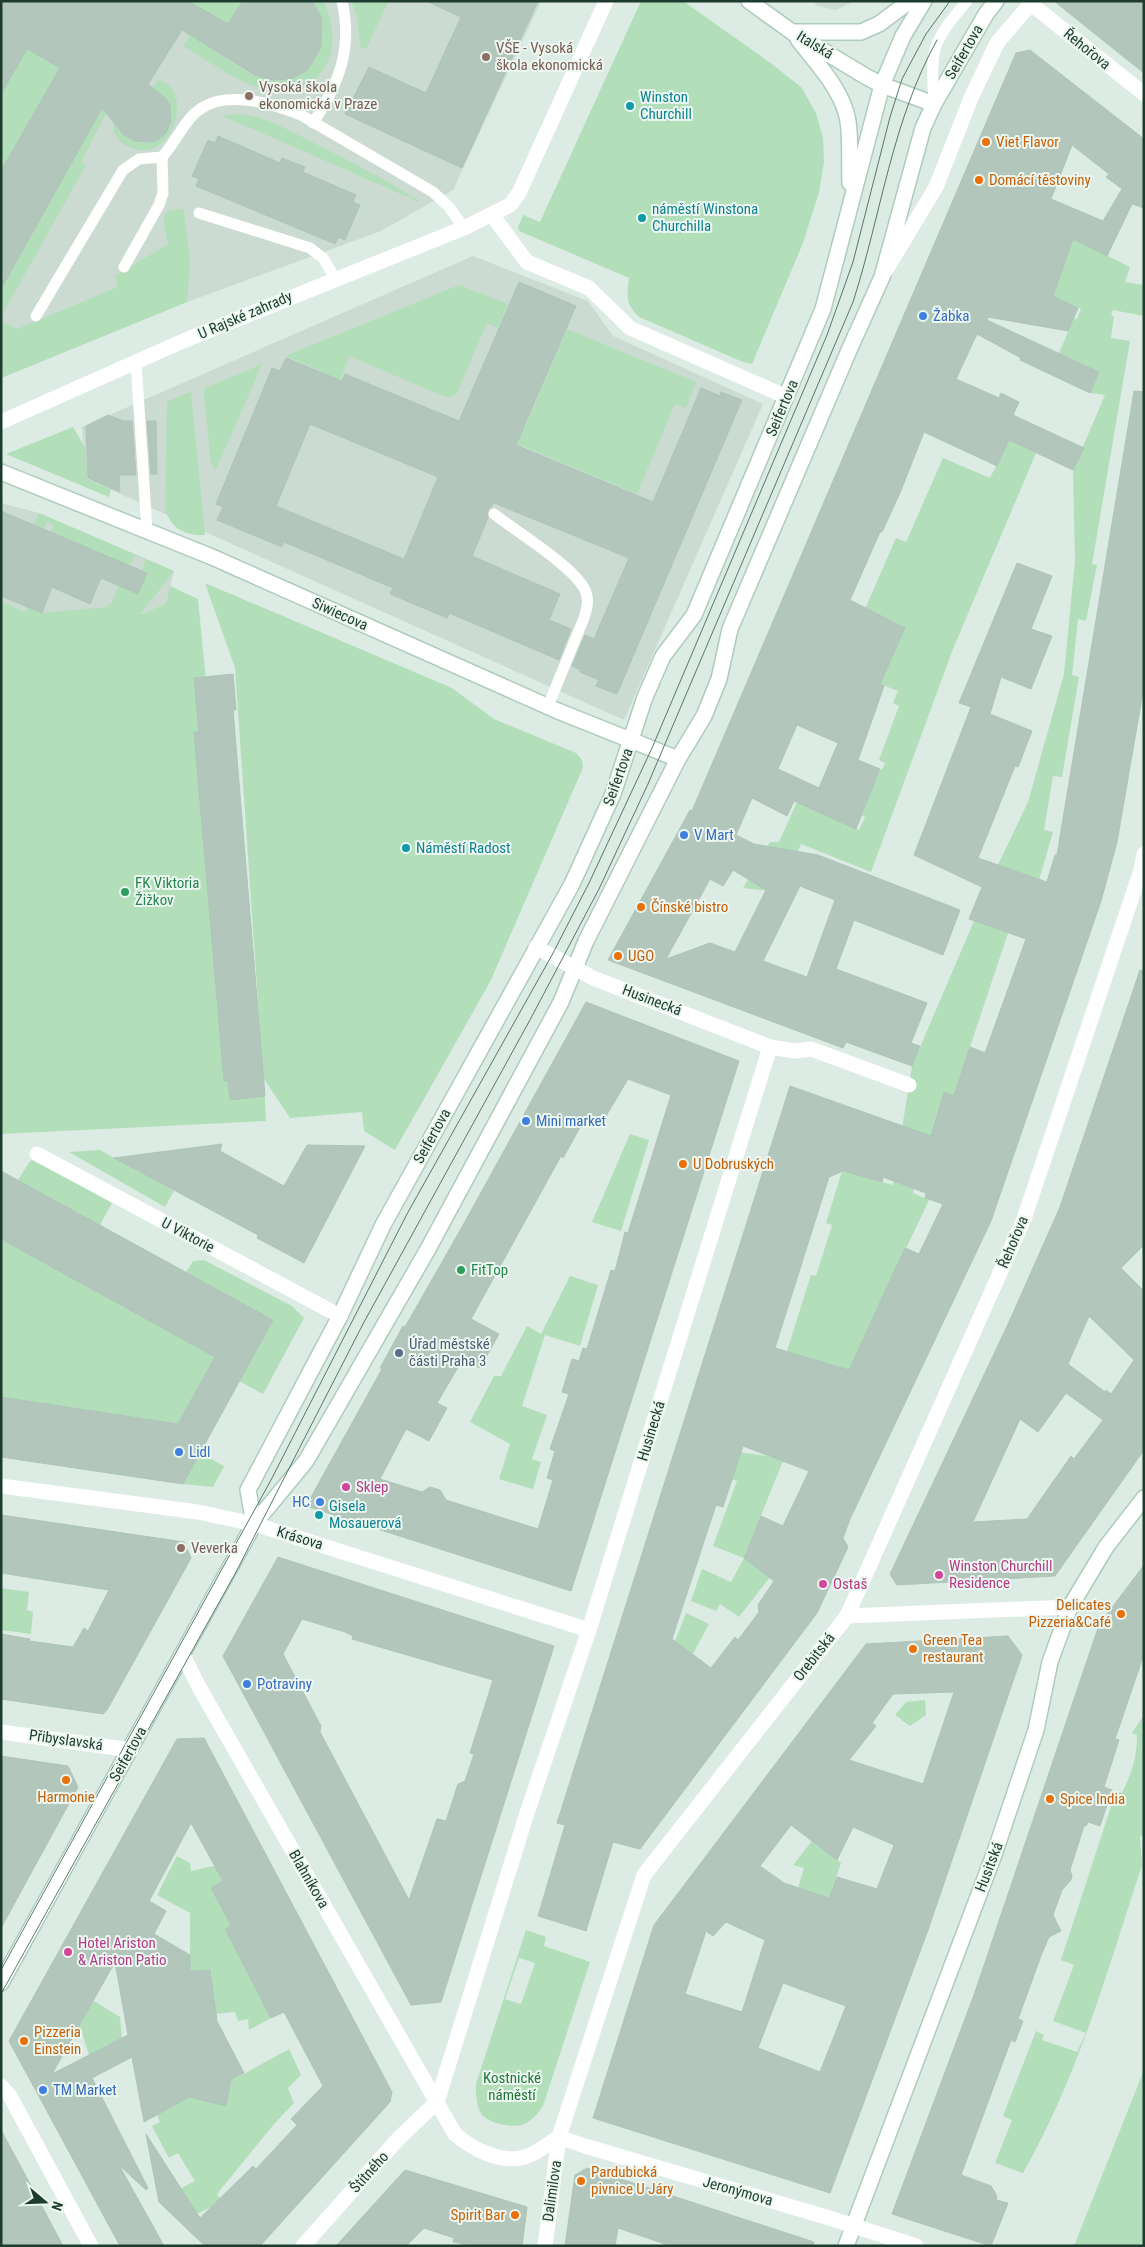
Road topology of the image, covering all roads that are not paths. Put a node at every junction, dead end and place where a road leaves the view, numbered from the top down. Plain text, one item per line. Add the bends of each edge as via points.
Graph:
1 (342, 1) edge
2 (606, 1) edge
3 (749, 1) edge
4 (910, 1) edge
5 (924, 1) edge
6 (967, 1) edge
7 (996, 1) edge
8 (1032, 2) edge
9 (792, 32) junction
10 (882, 85) junction
11 (1144, 94) edge
12 (934, 104) junction
13 (313, 123) junction
14 (162, 157) junction
15 (850, 206) junction
16 (199, 213) dead end
17 (492, 215) junction
18 (464, 228) junction
19 (124, 267) dead end
20 (882, 277) junction
21 (335, 278) junction
22 (36, 316) dead end
23 (136, 362) junction
24 (787, 397) junction
25 (1, 422) edge
26 (1, 472) edge
27 (494, 514) dead end
28 (147, 530) junction
29 (548, 706) junction
30 (632, 740) junction
31 (678, 759) junction
32 (1144, 854) edge
33 (536, 947) junction
34 (575, 968) junction
35 (770, 1047) junction
36 (909, 1085) dead end
37 (37, 1154) dead end
38 (340, 1316) junction
39 (1, 1486) edge
40 (1144, 1498) edge
41 (254, 1524) junction
42 (1070, 1608) junction
43 (847, 1616) junction
44 (589, 1630) junction
45 (183, 1654) junction
46 (1, 1732) edge
47 (131, 1750) junction
48 (1, 1983) edge
49 (1, 2086) edge
50 (437, 2102) junction
51 (559, 2137) junction
52 (853, 2226) junction
53 (91, 2246) edge
54 (303, 2246) edge
55 (545, 2246) edge
56 (846, 2246) edge
57 (916, 2246) edge

1 - 13 lane via 346,20 345,52 331,93
2 - 17 street via 519,193 510,204
3 - 9 street, Italská
4 - 9 street via 879,24 861,32
5 - 10 street, Seifertova via 903,36
6 - 12 lane via 937,40 932,63
7 - 12 street, Seifertova
8 - 11 street, Řehořova
8 - 20 street, Seifertova via 997,43 936,187
9 - 10 street, Italská
9 - 15 street via 831,84 846,111 850,143
10 - 12 street, Italská
10 - 15 street, Seifertova
12 - 20 street, Seifertova via 923,128
13 - 14 lane via 278,106 255,101 215,102 194,114
13 - 18 lane via 433,192
14 - 19 lane via 163,193 159,205
14 - 22 lane via 139,159 123,170
15 - 24 street, Seifertova via 823,309
16 - 21 lane via 310,248 323,258
17 - 18 street, U Rajské zahrady
17 - 24 street via 526,262 589,288 630,328
18 - 21 street, U Rajské zahrady
20 - 31 street, Seifertova via 730,629 719,679 704,716
21 - 23 street, U Rajské zahrady
23 - 25 street, U Rajské zahrady
23 - 28 lane
24 - 30 street, Seifertova via 694,615 663,656 655,673
26 - 28 street, Siwiecova
27 - 29 lane via 573,573 585,589 588,604 584,618
28 - 29 street, Siwiecova
29 - 30 street, Siwiecova
30 - 31 street, Siwiecova
30 - 33 street, Seifertova via 609,803 572,884
31 - 34 street, Seifertova
32 - 43 street, Řehořova via 1024,1219
33 - 34 street, Husinecká
33 - 38 street, Seifertova via 384,1225
34 - 35 street, Husinecká via 593,978
34 - 41 street, Seifertova via 561,1002 423,1258 306,1461
35 - 36 street, Husinecká via 795,1051 812,1048
35 - 44 street, Husinecká
37 - 38 street, U Viktorie
38 - 41 street, Seifertova via 248,1490
39 - 41 street, Krásova via 198,1512
40 - 42 street, Husitská via 1106,1547
41 - 44 street, Krásova
41 - 45 street, Seifertova
42 - 43 street
42 - 52 street, Husitská via 1050,1662 1036,1730 995,1852
43 - 51 street, Orebitská via 644,1875
44 - 50 street, Husinecká via 527,1813
45 - 47 street, Seifertova
45 - 50 street, Blahníkova via 199,1688
46 - 47 street, Přibyslavská
47 - 48 street, Seifertova
49 - 53 street via 10,2096
50 - 51 street via 455,2134 468,2146 489,2154 508,2159 525,2157
50 - 54 street, Štítného via 398,2139
51 - 52 street, Jeronýmova
51 - 55 street, Dalimilova
52 - 56 street, Husitská
52 - 57 street, Jeronýmova

